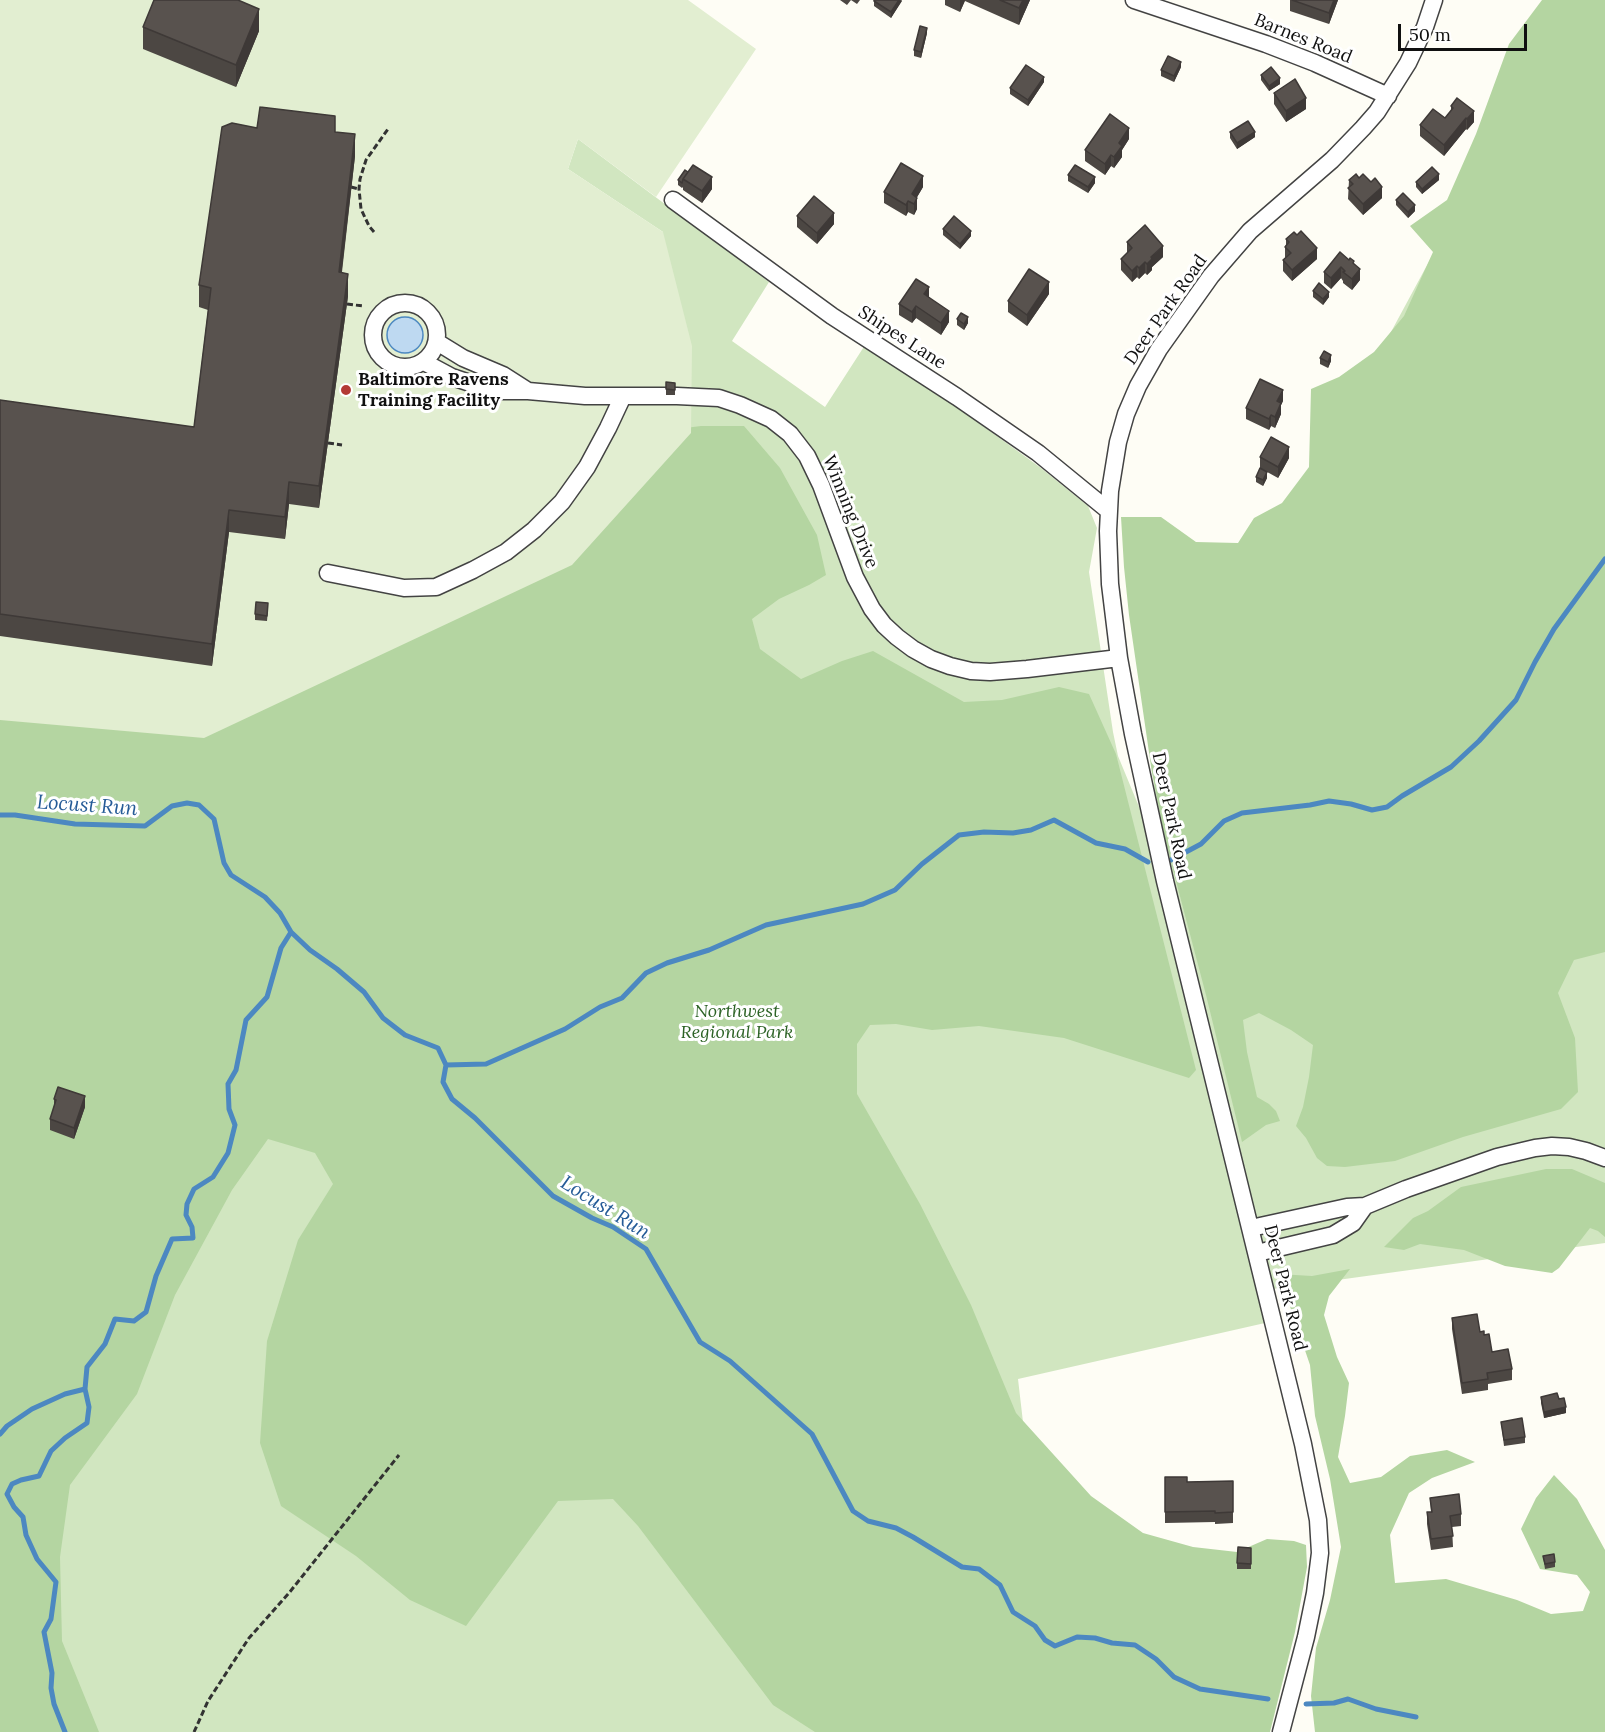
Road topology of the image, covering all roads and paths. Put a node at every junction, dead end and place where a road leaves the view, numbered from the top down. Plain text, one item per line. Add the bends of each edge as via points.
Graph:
1 (1134, 0) edge
2 (1434, 0) edge
3 (1388, 96) junction
4 (388, 129) dead end
5 (351, 187) edge
6 (359, 189) junction
7 (673, 200) dead end
8 (374, 231) dead end
9 (347, 304) edge
10 (363, 306) dead end
11 (437, 342) junction
12 (424, 362) junction
13 (528, 391) junction
14 (623, 396) junction
15 (328, 443) edge
16 (342, 445) dead end
17 (1109, 511) junction
18 (328, 573) dead end
19 (1119, 657) junction
20 (1605, 1158) edge
21 (1365, 1206) junction
22 (1251, 1228) junction
23 (1257, 1253) junction
24 (399, 1455) dead end
25 (194, 1732) edge
26 (1281, 1732) edge

1 - 3 street, Barnes Road via 1266,44
2 - 3 street, Deer Park Road via 1413,53
3 - 17 street, Deer Park Road via 1350,142 1250,231 1210,276 1169,333 1126,414 1115,456
4 - 6 path via 366,160
5 - 6 path
6 - 8 path via 361,208
7 - 17 street, Shipes Lane via 832,316 1038,453
9 - 10 path
11 - 12 street
11 - 12 street via 434,321 410,303 390,307 375,322 373,343 384,360 404,368
11 - 13 street, Winning Drive
12 - 13 street, Winning Drive via 498,391
13 - 14 street, Winning Drive
14 - 18 street via 609,428 562,502 506,552 436,586 404,588
14 - 19 street, Winning Drive via 719,398 771,419 790,434 807,456 821,485 855,577 872,609 897,637 932,660 960,669 990,672
15 - 16 path
17 - 19 street, Deer Park Road via 1108,567
19 - 22 street, Deer Park Road via 1160,860
20 - 21 street via 1569,1147 1535,1148 1497,1157
21 - 22 street
21 - 23 street via 1345,1229
22 - 23 street, Deer Park Road
23 - 26 street, Deer Park Road via 1305,1454 1319,1536 1312,1611
24 - 25 path via 249,1638 208,1701

